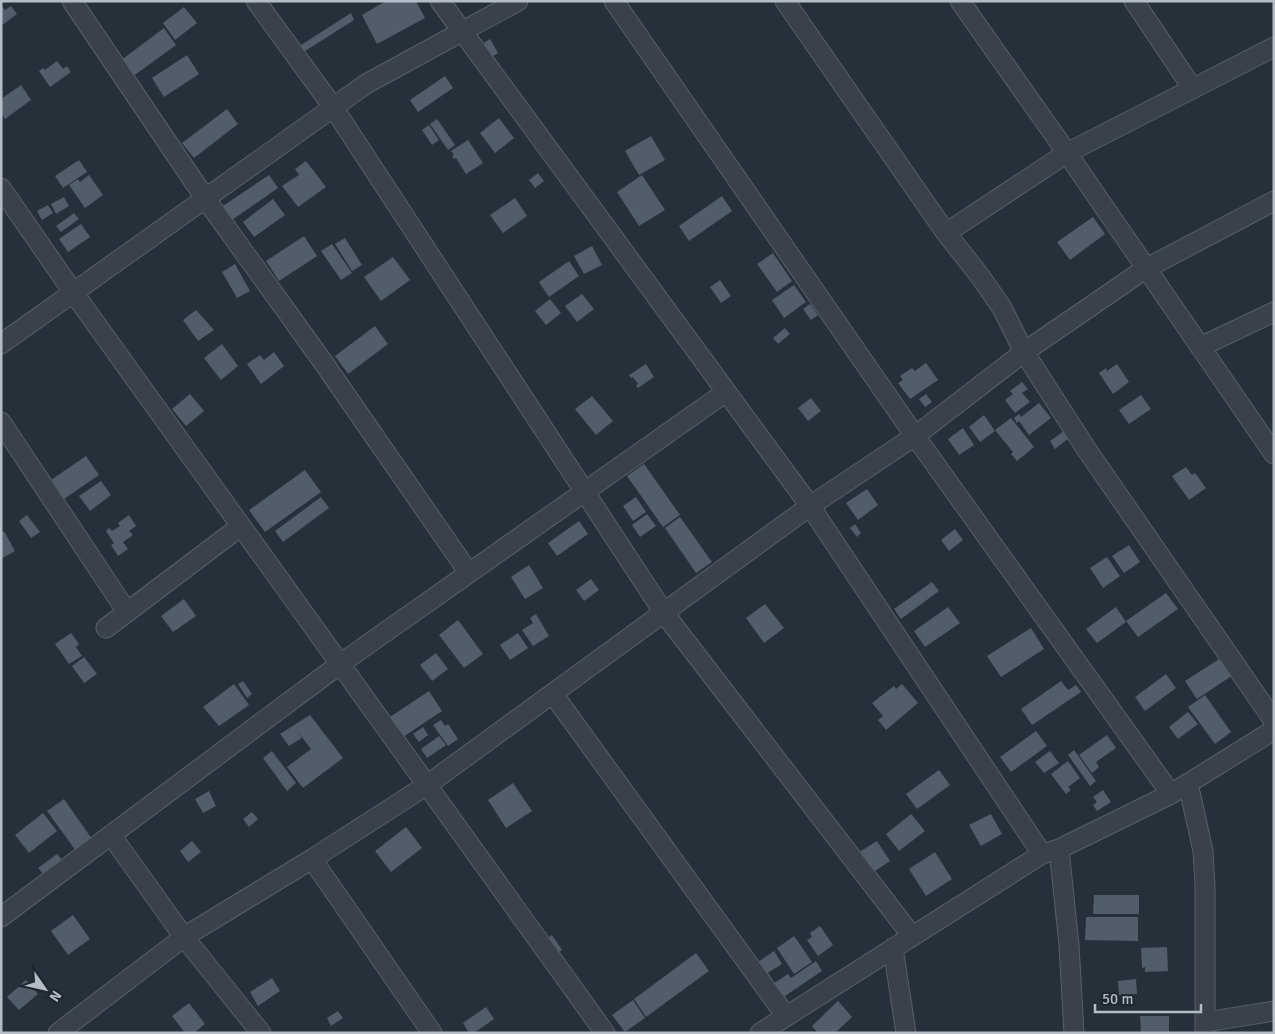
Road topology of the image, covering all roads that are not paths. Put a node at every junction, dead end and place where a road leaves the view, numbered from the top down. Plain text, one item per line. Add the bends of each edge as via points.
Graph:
1 (72, 1) edge
2 (256, 1) edge
3 (440, 1) edge
4 (518, 1) edge
5 (614, 1) edge
6 (785, 1) edge
7 (960, 1) edge
8 (1134, 1) edge
9 (461, 32) junction
10 (1274, 47) edge
11 (1193, 89) junction
12 (333, 107) junction
13 (1067, 153) junction
14 (1, 188) edge
15 (205, 198) junction
16 (1274, 202) edge
17 (946, 233) junction
18 (1145, 268) junction
19 (73, 292) junction
20 (1274, 312) edge
21 (1, 344) edge
22 (1200, 346) junction
23 (1024, 352) junction
24 (726, 392) junction
25 (1, 422) edge
26 (1267, 432) edge
27 (915, 436) junction
28 (1274, 454) edge
29 (584, 492) junction
30 (810, 506) junction
31 (241, 526) junction
32 (469, 573) junction
33 (128, 612) junction
34 (664, 613) junction
35 (106, 628) dead end
36 (340, 664) junction
37 (553, 694) junction
38 (1274, 721) edge
39 (1274, 730) edge
40 (1188, 783) junction
41 (427, 785) junction
42 (1171, 794) junction
43 (111, 835) junction
44 (1050, 851) junction
45 (312, 859) junction
46 (1, 917) edge
47 (912, 936) junction
48 (184, 937) junction
49 (893, 948) junction
50 (1274, 1011) edge
51 (786, 1016) junction
52 (1205, 1027) edge
53 (58, 1033) edge
54 (261, 1033) edge
55 (432, 1033) edge
56 (605, 1033) edge
57 (760, 1033) edge
58 (906, 1033) edge
59 (1074, 1033) edge

1 - 15 street
2 - 12 street
3 - 9 street
4 - 9 street
5 - 27 street
6 - 17 street
7 - 13 street
8 - 11 street
9 - 12 street via 366,84
9 - 24 street
10 - 11 street
11 - 13 street
12 - 15 street
12 - 29 street
13 - 17 street
13 - 18 street
14 - 19 street
15 - 19 street
15 - 32 street
16 - 18 street
17 - 23 street via 1002,308
18 - 22 street
18 - 23 street
19 - 21 street
19 - 31 street
20 - 22 street
22 - 26 street
23 - 27 street
23 - 38 street via 1087,450
24 - 29 street
24 - 30 street
25 - 33 street
26 - 28 street
27 - 30 street
27 - 42 street
29 - 32 street
29 - 34 street
30 - 34 street
30 - 44 street
31 - 33 street
31 - 36 street
32 - 36 street
33 - 35 street
34 - 37 street
34 - 47 street
36 - 41 street
36 - 43 street
37 - 41 street
37 - 51 street
39 - 40 street
40 - 42 street
40 - 52 street via 1204,860 1206,886
41 - 45 street
41 - 56 street
42 - 44 street
43 - 46 street
43 - 48 street
44 - 47 street
44 - 59 street via 1069,945
45 - 48 street
45 - 55 street
47 - 49 street
48 - 53 street
48 - 54 street
49 - 51 street
49 - 58 street
50 - 52 street
51 - 57 street

